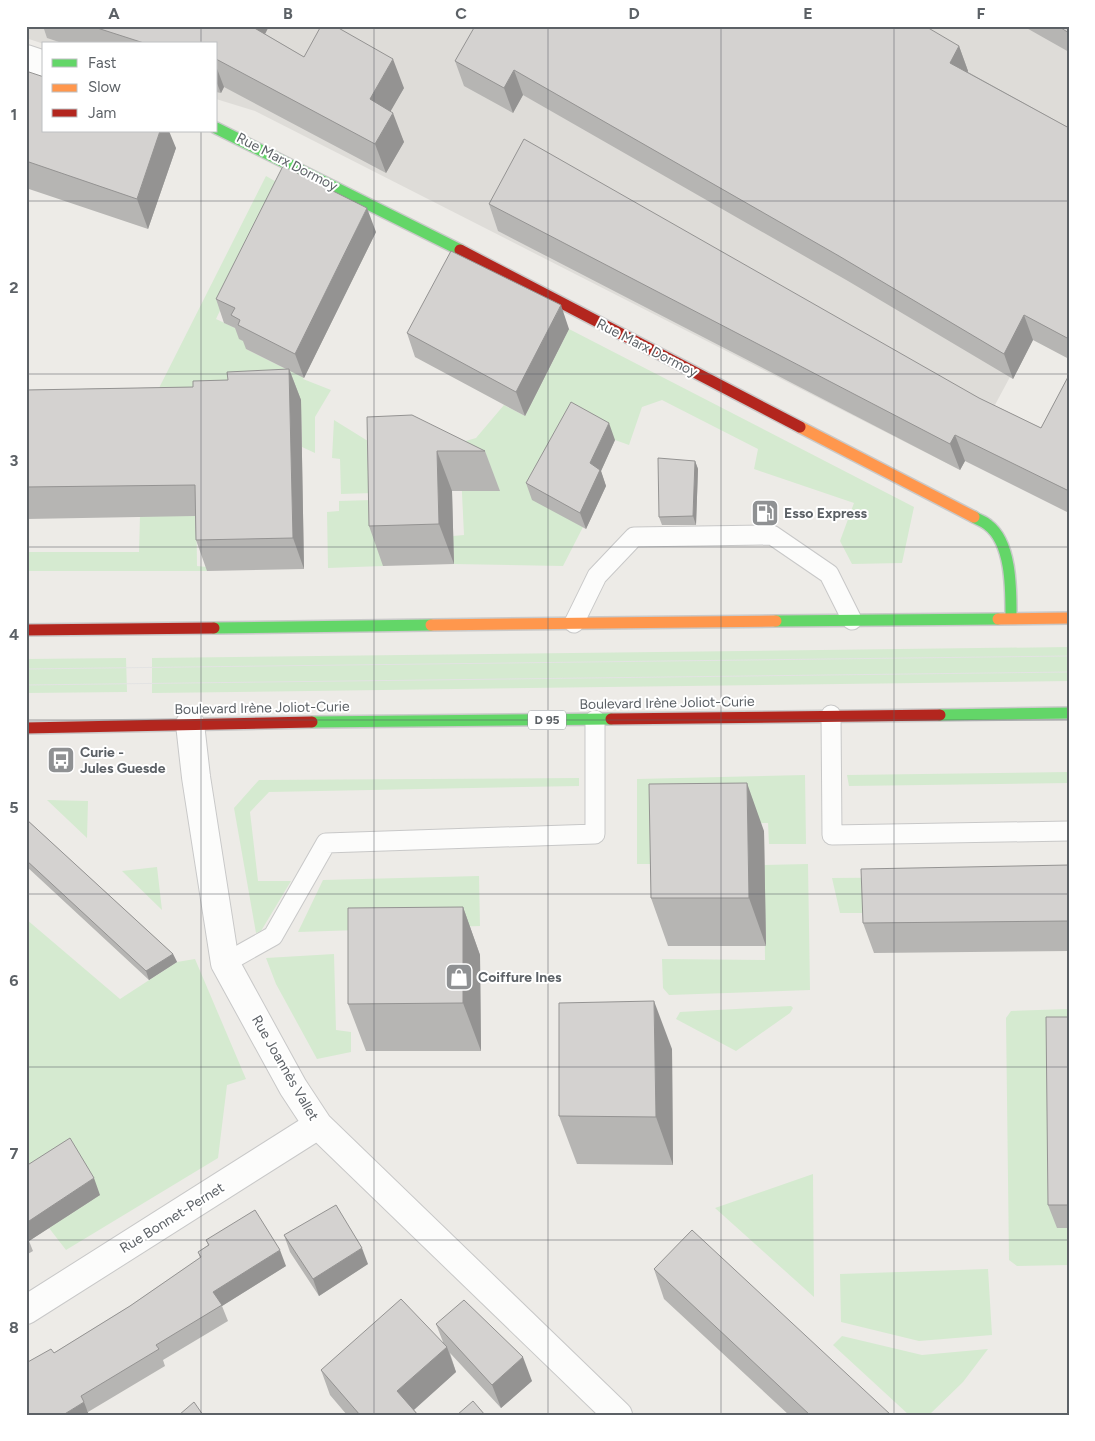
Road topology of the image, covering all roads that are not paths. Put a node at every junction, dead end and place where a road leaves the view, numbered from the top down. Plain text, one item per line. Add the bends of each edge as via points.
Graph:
1 (26, 59) edge
2 (42, 64) edge
3 (218, 129) edge
4 (1011, 618) junction
5 (1069, 618) edge
6 (852, 620) junction
7 (574, 623) junction
8 (26, 630) edge
9 (1069, 713) edge
10 (830, 716) junction
11 (595, 720) junction
12 (190, 724) junction
13 (26, 728) edge
14 (1069, 831) edge
15 (225, 963) junction
16 (318, 1125) junction
17 (26, 1310) edge
18 (618, 1415) edge

1 - 2 street
3 - 4 main road, Rue Marx Dormoy via 989,525 1002,544 1010,570
4 - 5 main road
4 - 6 main road
6 - 7 main road
6 - 7 lane via 829,574 772,535 674,536 634,537 597,576
7 - 8 main road
9 - 10 main road, Boulevard Irène Joliot-Curie / D 95
10 - 11 main road, Boulevard Irène Joliot-Curie / D 95
10 - 14 lane via 832,835
11 - 12 main road, Boulevard Irène Joliot-Curie / D 95
11 - 15 lane via 595,834 326,843 273,936
12 - 13 main road, Boulevard Irène Joliot-Curie / D 95
12 - 15 street, Rue Joannès Vallet
15 - 16 street, Rue Joannès Vallet via 293,1087
16 - 17 street, Rue Bonnet-Pernet
16 - 18 street, Rue Joannès Vallet

